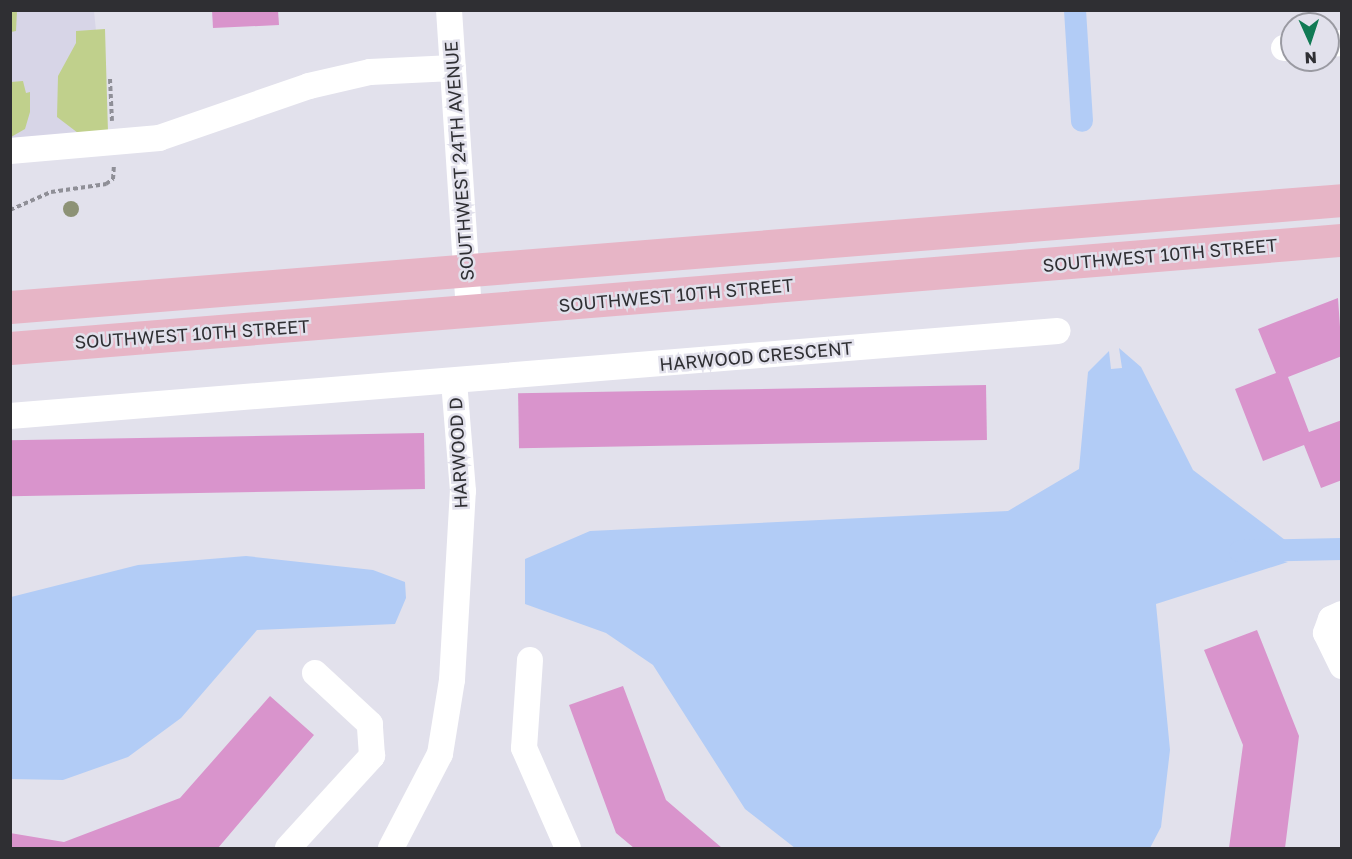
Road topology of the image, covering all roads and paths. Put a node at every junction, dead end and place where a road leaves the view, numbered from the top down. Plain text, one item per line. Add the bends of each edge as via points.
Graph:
1 (449, 10) edge
2 (453, 68) junction
3 (10, 151) edge
4 (1341, 200) edge
5 (1341, 240) edge
6 (466, 273) junction
7 (10, 307) edge
8 (469, 312) junction
9 (1058, 331) dead end
10 (10, 348) edge
11 (454, 381) junction
12 (10, 416) edge
13 (1334, 620) edge
14 (530, 660) dead end
15 (1341, 666) edge
16 (315, 673) dead end
17 (288, 849) edge
18 (391, 849) edge
19 (568, 849) edge

1 - 2 street, SOUTHWEST 24TH AVENUE
2 - 3 street via 370,72 309,86 159,138
2 - 6 street, SOUTHWEST 24TH AVENUE
4 - 6 main road
5 - 8 main road, SOUTHWEST 10TH STREET
6 - 7 main road
6 - 8 street, SOUTHWEST 24TH AVENUE
8 - 10 main road, SOUTHWEST 10TH STREET
9 - 11 street, HARWOOD CRESCENT
11 - 12 street, HARWOOD D
11 - 18 street, HARWOOD D via 463,491 452,680 440,754
13 - 15 street
14 - 19 street via 524,748
16 - 17 street via 370,724 372,756

